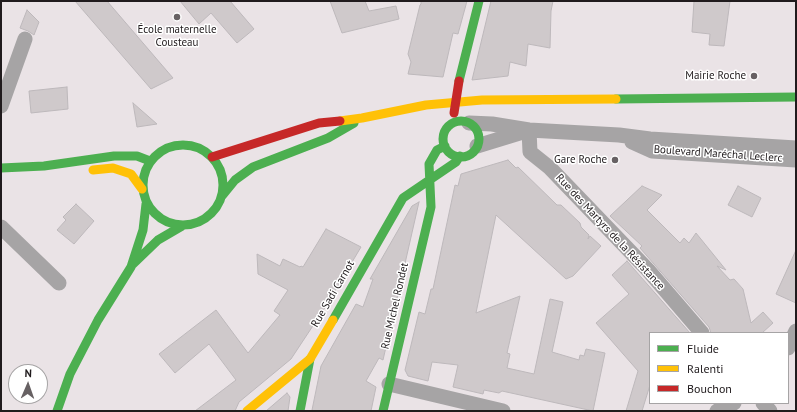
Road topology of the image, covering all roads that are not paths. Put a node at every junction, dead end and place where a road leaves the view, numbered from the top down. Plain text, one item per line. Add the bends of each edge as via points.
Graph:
1 (480, 1) edge
2 (25, 39) dead end
3 (796, 97) edge
4 (1, 106) edge
5 (362, 118) junction
6 (460, 119) junction
7 (530, 130) junction
8 (619, 135) junction
9 (445, 146) junction
10 (477, 146) junction
11 (796, 148) edge
12 (212, 157) junction
13 (458, 159) junction
14 (796, 160) edge
15 (150, 161) junction
16 (1, 168) edge
17 (86, 171) dead end
18 (430, 181) junction
19 (142, 189) junction
20 (222, 196) junction
21 (146, 204) junction
22 (182, 226) junction
23 (1, 227) edge
24 (130, 267) junction
25 (59, 283) dead end
26 (796, 331) edge
27 (701, 332) edge
28 (789, 346) edge
29 (310, 359) junction
30 (389, 384) junction
31 (732, 404) edge
32 (57, 411) edge
33 (246, 411) edge
34 (300, 411) edge
35 (383, 411) edge
36 (503, 411) edge
37 (717, 411) edge

1 - 6 main road, bridge via 460,81
2 - 4 street
3 - 5 main road via 482,100 426,104
5 - 12 main road via 319,123
5 - 20 main road via 328,138 253,167 235,180
6 - 7 street, Boulevard Maréchal Leclerc
6 - 9 main road via 445,130
6 - 10 main road via 478,132
7 - 8 street, Boulevard Maréchal Leclerc
7 - 10 street, Boulevard Maréchal Leclerc
7 - 27 street, Rue des Martyrs de la Résistance via 530,152 550,168
8 - 11 street, Boulevard Maréchal Leclerc
8 - 14 street, Boulevard Maréchal Leclerc via 652,151
9 - 13 main road
9 - 18 main road via 437,150 429,164
10 - 13 main road via 473,152
12 - 15 main road via 200,148 187,145 173,146 160,151
12 - 20 main road via 222,175
13 - 18 main road, Rue Sadi Carnot
15 - 16 main road via 137,156 114,156 44,166
15 - 19 main road via 142,179
17 - 19 main road via 113,168 131,174
18 - 29 main road, Rue Sadi Carnot via 403,198
18 - 30 main road, Rue Michel Rondet via 431,207
19 - 21 main road
20 - 22 main road via 207,218 195,224
21 - 22 main road via 161,220
21 - 24 main road via 143,230
22 - 24 main road via 158,240
23 - 25 street
24 - 32 main road via 98,320 74,367
26 - 28 street
29 - 33 main road, Rue Sadi Carnot
29 - 34 main road
30 - 35 main road, Rue Michel Rondet
30 - 36 street
31 - 37 street

